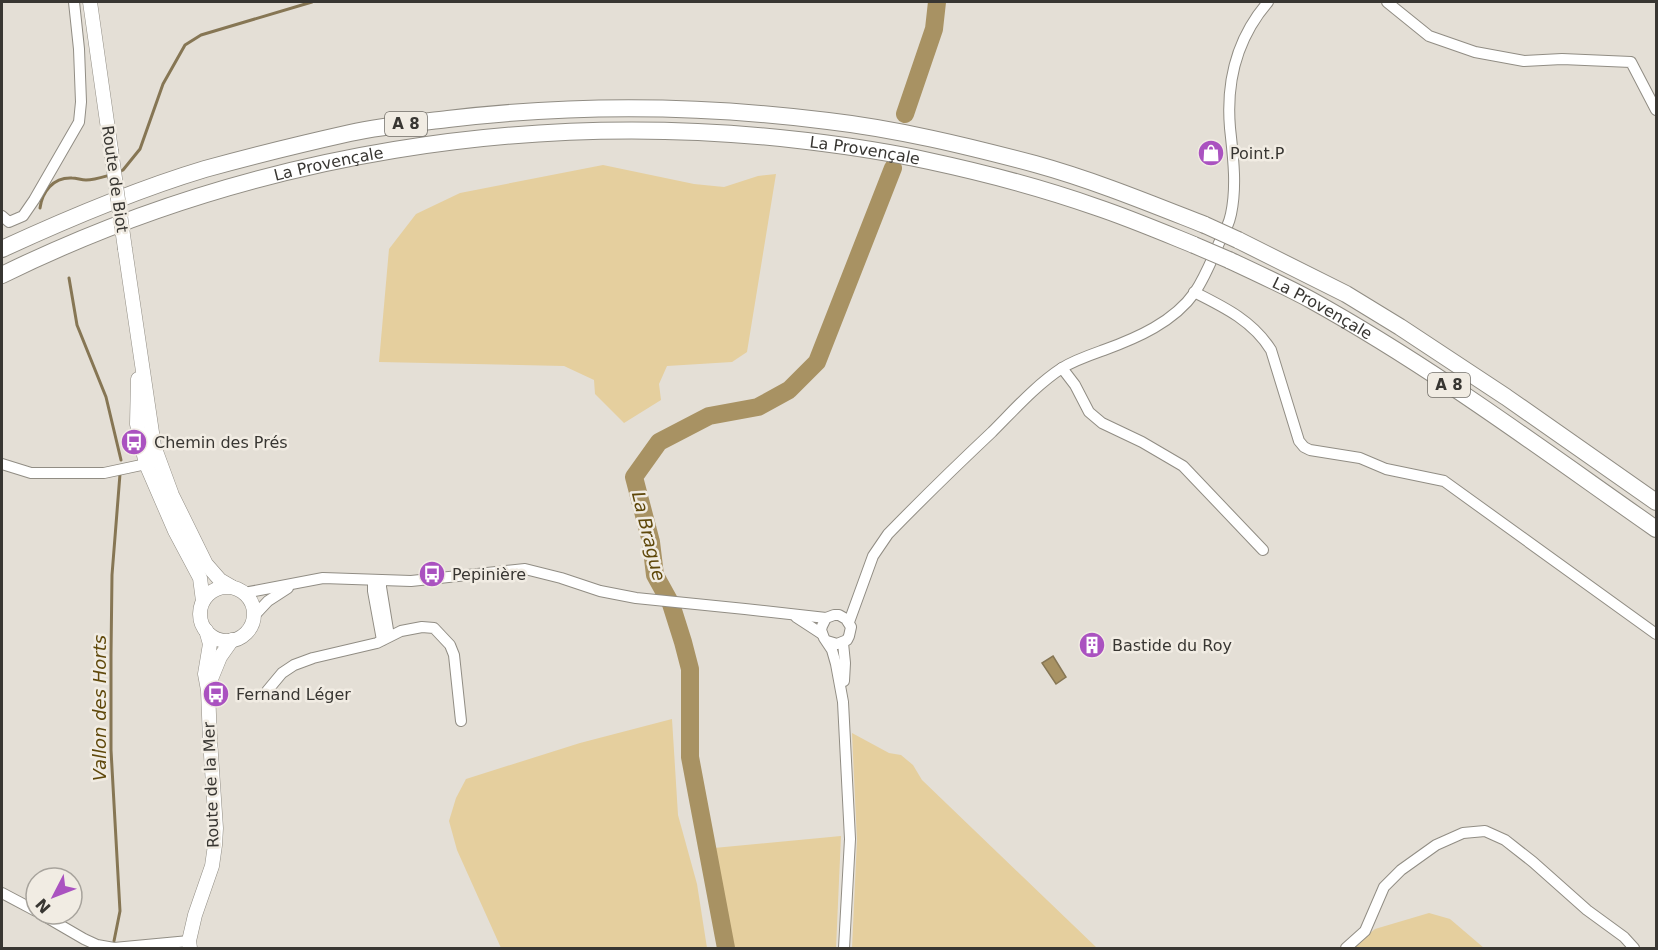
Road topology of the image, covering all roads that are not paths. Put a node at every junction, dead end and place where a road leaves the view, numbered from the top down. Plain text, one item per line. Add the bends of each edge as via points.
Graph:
1 (74, 2) edge
2 (90, 2) edge
3 (1268, 2) edge
4 (1387, 2) edge
5 (1656, 110) edge
6 (2, 216) edge
7 (2, 249) edge
8 (2, 275) edge
9 (1194, 292) junction
10 (1062, 368) junction
11 (152, 462) junction
12 (2, 464) edge
13 (1656, 502) edge
14 (1656, 529) edge
15 (1263, 550) dead end
16 (377, 580) junction
17 (293, 585) junction
18 (862, 587) junction
19 (238, 590) junction
20 (203, 601) junction
21 (790, 614) junction
22 (839, 615) junction
23 (253, 617) junction
24 (826, 618) junction
25 (849, 622) junction
26 (206, 630) junction
27 (1656, 634) edge
28 (385, 638) junction
29 (824, 638) junction
30 (232, 640) junction
31 (843, 643) junction
32 (208, 690) junction
33 (267, 691) dead end
34 (843, 702) junction
35 (461, 721) dead end
36 (2, 893) edge
37 (24, 905) edge
38 (62, 926) edge
39 (189, 945) edge
40 (844, 948) edge
41 (1346, 948) edge
42 (1634, 948) edge

1 - 6 street via 79,122 22,216 9,222
2 - 11 main road, Route de Biot, bridge via 154,446
3 - 9 street via 1241,43 1229,95 1234,168 1232,213
4 - 5 street via 1429,36 1475,52 1524,61 1630,62
7 - 13 highway, La Provençale / A 8, bridge via 88,210 204,170 351,133 409,123 490,114 632,107 830,121 1037,164 1238,240 1346,294 1400,327
8 - 14 highway, La Provençale / A 8, bridge via 177,203 297,169 419,146 537,133 636,130 771,137 880,151 1000,178 1096,207 1229,260 1310,299 1407,357
9 - 10 street via 1175,312 1142,334
9 - 27 street via 1225,308 1263,336 1304,447 1444,481
10 - 15 street via 1089,412 1102,423 1183,466
10 - 18 street via 888,534 873,556
11 - 12 street via 104,472 31,473
11 - 19 main road, Route de Biot via 206,564 220,580
11 - 20 main road, Route de Biot via 175,531 200,578
16 - 17 street via 323,578
16 - 21 street via 411,581 525,569 636,598
16 - 28 street
17 - 19 street
17 - 23 street via 268,601
18 - 22 street
18 - 25 street
19 - 20 main road via 223,587
19 - 23 main road via 250,600
20 - 26 main road via 200,616
21 - 24 street
21 - 29 street
22 - 24 street
22 - 25 street
23 - 30 main road via 246,632
24 - 29 street via 822,626
25 - 31 street via 849,636
26 - 30 main road via 218,639
26 - 32 main road, Route de la Mer via 210,644 205,674
28 - 33 street via 294,665
28 - 35 street via 422,627 440,633 454,655
29 - 31 street
29 - 34 street via 832,650
30 - 32 main road via 220,657
31 - 34 street
32 - 39 main road, Route de la Mer via 215,845
34 - 40 street via 850,840
36 - 37 street
38 - 39 street via 97,945 114,948
41 - 42 street via 1365,931 1384,887 1401,870 1436,845 1463,833 1485,831 1505,840

